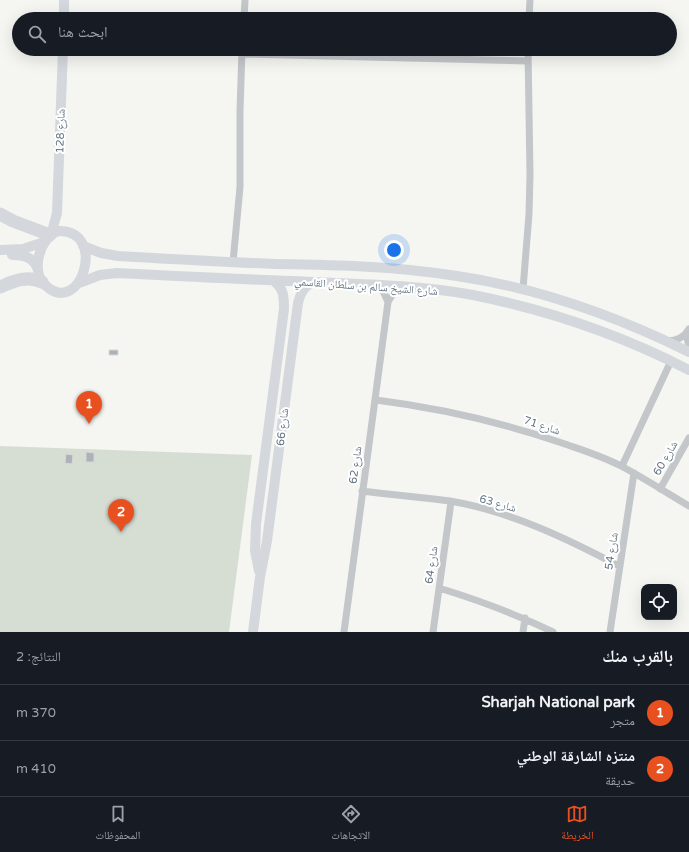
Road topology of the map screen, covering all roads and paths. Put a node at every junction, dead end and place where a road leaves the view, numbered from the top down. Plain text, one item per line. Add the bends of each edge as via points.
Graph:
1 (64, 0) edge
2 (244, 0) edge
3 (530, 0) edge
4 (64, 12) edge
5 (244, 12) edge
6 (529, 12) edge
7 (63, 56) edge
8 (242, 56) edge
9 (369, 56) edge
10 (528, 56) edge
11 (528, 61) junction
12 (57, 213) junction
13 (0, 214) edge
14 (67, 232) junction
15 (48, 237) junction
16 (83, 246) junction
17 (0, 250) edge
18 (0, 255) edge
19 (233, 262) junction
20 (40, 276) junction
21 (274, 281) junction
22 (312, 282) junction
23 (79, 283) junction
24 (372, 285) junction
25 (404, 286) junction
26 (0, 287) edge
27 (523, 290) junction
28 (388, 302) junction
29 (284, 309) junction
30 (295, 324) junction
31 (688, 330) edge
32 (667, 341) junction
33 (689, 346) edge
34 (689, 352) edge
35 (671, 362) junction
36 (689, 370) edge
37 (376, 400) junction
38 (689, 438) edge
39 (622, 466) junction
40 (634, 473) junction
41 (660, 489) junction
42 (362, 491) junction
43 (451, 502) junction
44 (689, 506) edge
45 (254, 541) junction
46 (267, 541) junction
47 (619, 566) junction
48 (260, 577) junction
49 (439, 588) junction
50 (525, 618) junction
51 (253, 632) edge
52 (344, 632) edge
53 (433, 632) edge
54 (523, 632) edge
55 (553, 632) edge
56 (610, 632) edge

1 - 4 street
2 - 5 street
3 - 6 street
7 - 12 street, شارع 128
8 - 19 street via 240,187
9 - 11 street
10 - 11 street
11 - 27 street via 530,176
12 - 14 street, شارع 128
12 - 15 street, شارع 128
13 - 15 highway
14 - 15 street via 59,231
14 - 16 street via 78,238
15 - 17 street via 23,249
15 - 20 street via 39,254
16 - 19 street, شارع الشيخ سالم بن سلطان القاسمي via 109,256
16 - 23 street via 86,261
18 - 20 street via 27,257 33,261
19 - 27 street, شارع الشيخ سالم بن سلطان القاسمي via 406,269 458,276
20 - 23 street via 48,288 60,292 72,290
20 - 26 highway via 36,280 27,279
21 - 22 street, شارع الشيخ سالم بن سلطان القاسمي
21 - 23 street, شارع الشيخ سالم بن سلطان القاسمي via 117,273 100,275
21 - 29 street, شارع 66 via 283,293
22 - 24 street, شارع الشيخ سالم بن سلطان القاسمي
22 - 30 street, شارع 66 via 299,297
24 - 25 street, شارع الشيخ سالم بن سلطان القاسمي
24 - 28 street via 383,291
25 - 28 street via 394,292
25 - 35 street, شارع الشيخ سالم بن سلطان القاسمي via 472,295 538,310 603,332
27 - 32 street, شارع الشيخ سالم بن سلطان القاسمي via 582,307
28 - 37 street, شارع 62
29 - 30 street via 290,305 294,309
29 - 45 street, شارع 66
30 - 46 street, شارع 66
31 - 32 street via 678,339
31 - 33 street
32 - 34 street, شارع الشيخ سالم بن سلطان القاسمي
35 - 36 street, شارع الشيخ سالم بن سلطان القاسمي
35 - 39 street
37 - 39 street, شارع 71 via 491,421 554,440
37 - 42 street, شارع 62
38 - 41 street, شارع 60
39 - 40 street, شارع 71
40 - 41 street, شارع 71
40 - 47 street, شارع 54
41 - 44 street, شارع 71
42 - 43 street, شارع 63
42 - 52 street, شارع 62
43 - 47 street, شارع 63 via 495,512 538,527 579,544
43 - 49 street, شارع 64
45 - 46 street via 256,547 260,548
45 - 48 street, شارع 66
46 - 48 street, شارع 66
47 - 56 street, شارع 54
48 - 51 street, شارع 66
49 - 50 street
49 - 53 street, شارع 64
50 - 54 street
50 - 55 street

